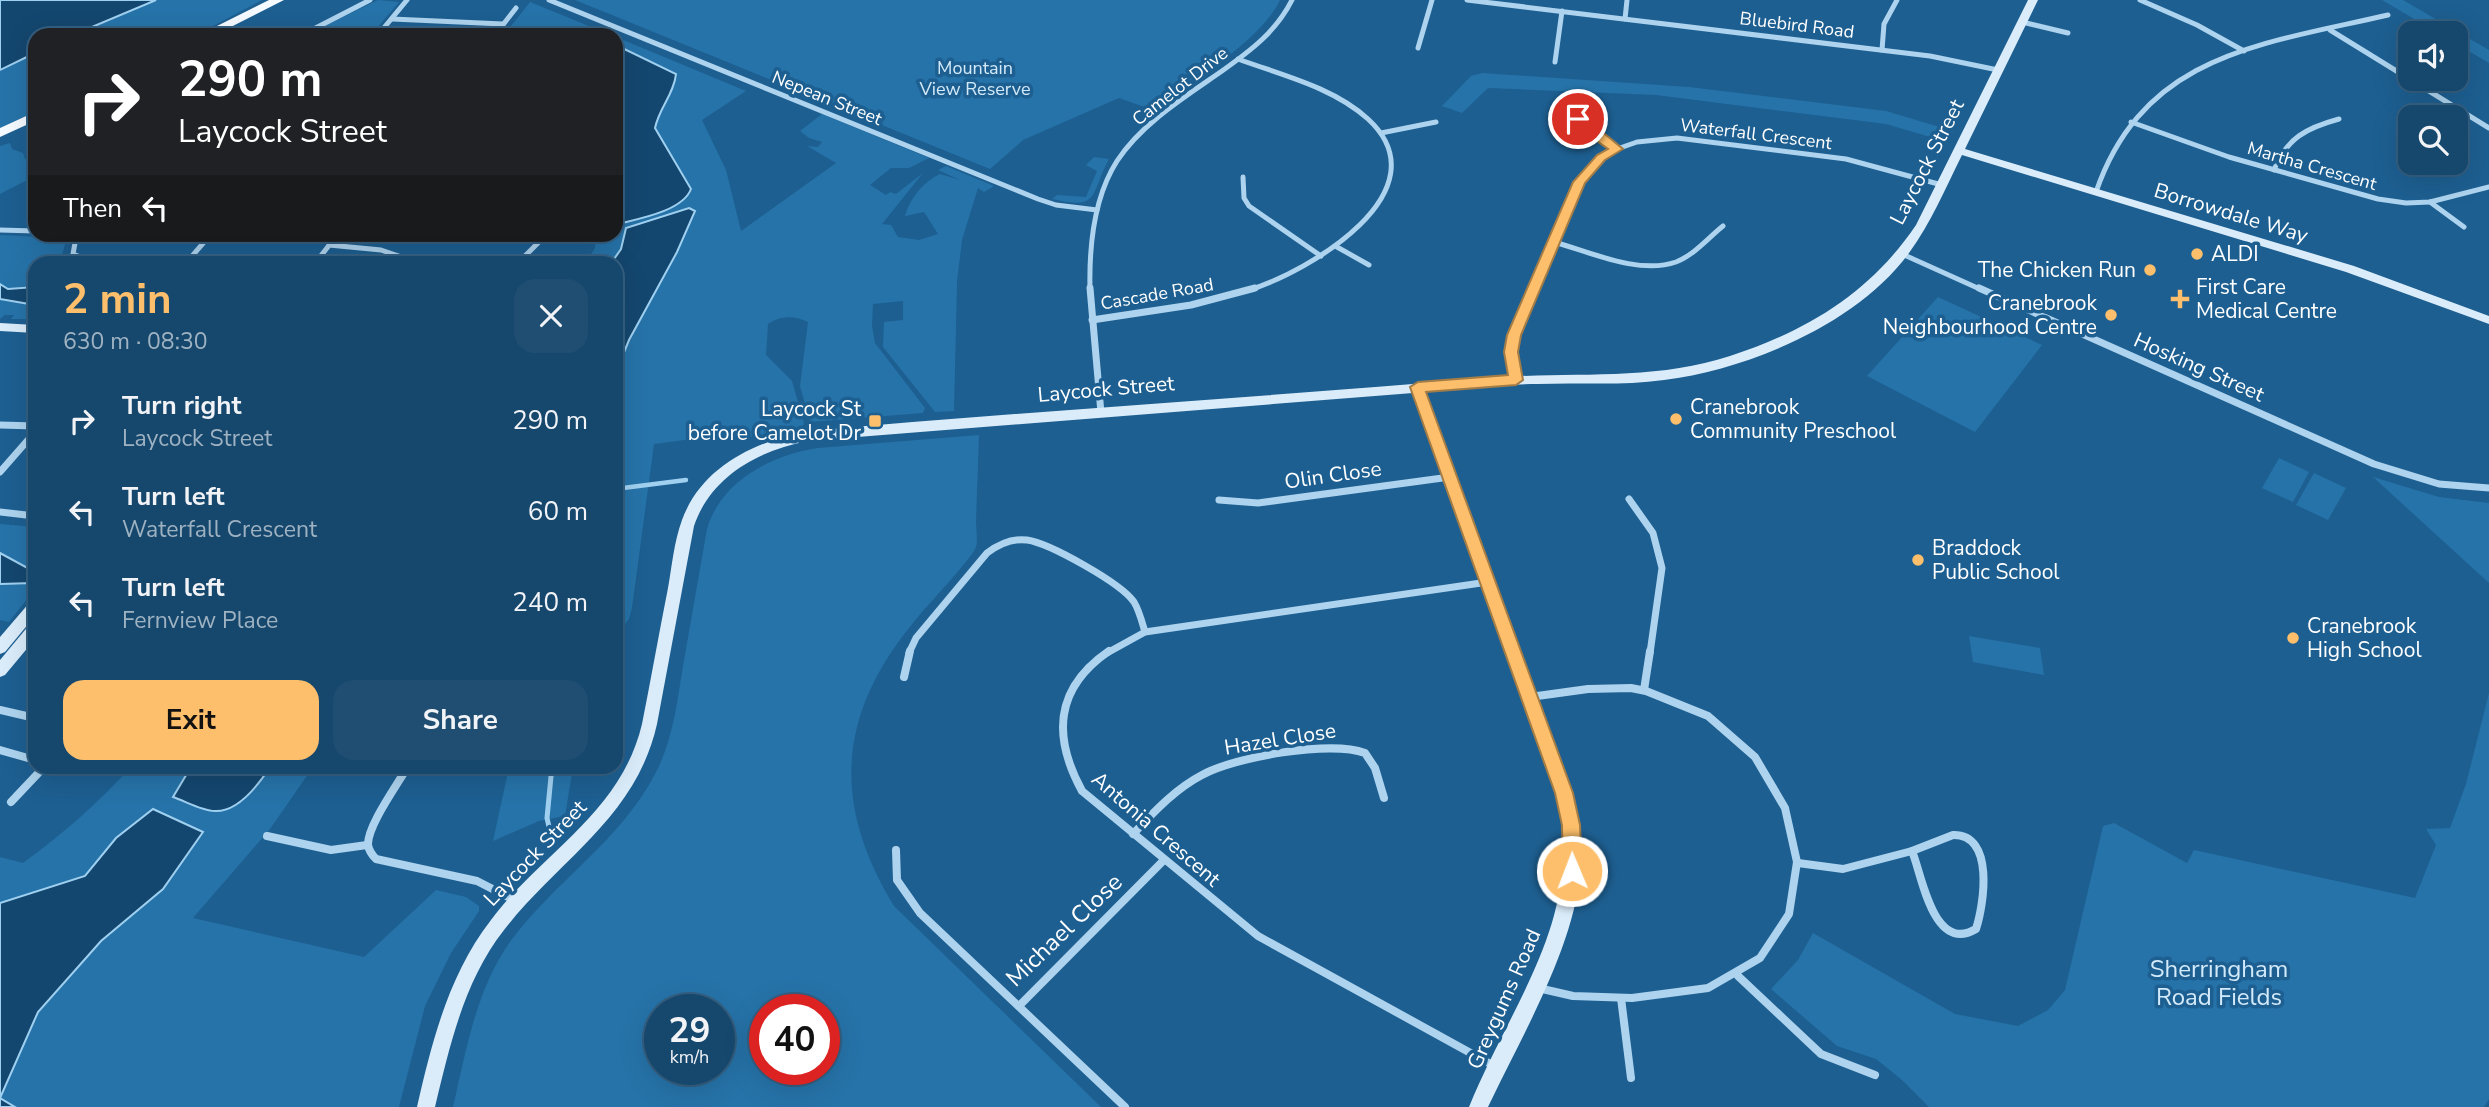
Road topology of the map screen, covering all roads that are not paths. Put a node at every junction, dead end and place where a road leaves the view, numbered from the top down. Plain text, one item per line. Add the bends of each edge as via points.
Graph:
1 (278, 0) edge
2 (370, 0) edge
3 (407, 0) edge
4 (549, 0) edge
5 (1292, 0) edge
6 (1432, 0) edge
7 (1467, 0) edge
8 (1627, 0) edge
9 (1897, 0) edge
10 (2033, 0) edge
11 (2140, 0) edge
12 (1479, 1) edge
13 (2164, 1) edge
14 (2158, 7) junction
15 (516, 8) dead end
16 (1562, 11) junction
17 (2388, 15) dead end
18 (392, 19) junction
19 (1625, 19) junction
20 (2022, 22) junction
21 (503, 24) junction
22 (220, 28) edge
23 (316, 28) edge
24 (384, 28) edge
25 (500, 28) edge
26 (617, 28) edge
27 (623, 30) edge
28 (2330, 30) junction
29 (2068, 33) dead end
30 (1418, 48) dead end
31 (1882, 50) junction
32 (2244, 51) junction
33 (1238, 59) junction
34 (1555, 62) dead end
35 (1998, 71) junction
36 (1570, 100) dead end
37 (28, 119) edge
38 (2339, 119) dead end
39 (1436, 122) dead end
40 (2131, 122) junction
41 (2489, 128) edge
42 (0, 133) edge
43 (1381, 133) junction
44 (1617, 149) junction
45 (1959, 151) junction
46 (2274, 170) junction
47 (1243, 177) dead end
48 (1942, 185) junction
49 (2489, 187) edge
50 (2096, 192) junction
51 (2430, 202) junction
52 (1097, 210) junction
53 (1723, 226) dead end
54 (2464, 227) dead end
55 (0, 230) edge
56 (28, 231) edge
57 (76, 242) edge
58 (204, 242) edge
59 (331, 242) edge
60 (539, 242) edge
61 (1554, 242) junction
62 (329, 245) junction
63 (1337, 247) junction
64 (1902, 254) junction
65 (78, 256) edge
66 (192, 256) edge
67 (321, 256) edge
68 (398, 256) edge
69 (525, 256) edge
70 (1321, 256) junction
71 (1369, 265) dead end
72 (1092, 320) junction
73 (2489, 320) edge
74 (0, 327) edge
75 (28, 329) edge
76 (0, 336) edge
77 (28, 336) edge
78 (1516, 380) junction
79 (1418, 387) junction
80 (1101, 413) junction
81 (0, 425) edge
82 (28, 426) edge
83 (28, 440) edge
84 (0, 472) edge
85 (1450, 477) junction
86 (2489, 488) edge
87 (1629, 499) dead end
88 (1219, 500) dead end
89 (0, 512) edge
90 (28, 515) edge
91 (1488, 582) junction
92 (28, 614) edge
93 (1145, 632) junction
94 (28, 637) edge
95 (0, 648) edge
96 (0, 671) edge
97 (904, 677) dead end
98 (1644, 690) junction
99 (1530, 697) junction
100 (0, 710) edge
101 (28, 716) edge
102 (0, 750) edge
103 (28, 758) edge
104 (37, 774) edge
105 (403, 774) edge
106 (1384, 798) dead end
107 (11, 802) dead end
108 (1132, 834) junction
109 (268, 836) dead end
110 (367, 845) junction
111 (896, 850) dead end
112 (1912, 851) junction
113 (1164, 860) junction
114 (1798, 863) junction
115 (517, 901) junction
116 (1738, 976) junction
117 (1534, 987) junction
118 (1621, 998) junction
119 (1019, 1006) junction
120 (1496, 1068) junction
121 (1875, 1075) dead end
122 (1631, 1078) dead end
123 (426, 1107) edge
124 (1125, 1107) edge
125 (1478, 1107) edge

1 - 22 main road
2 - 23 street
3 - 18 street
4 - 26 street, Nepean Street
5 - 33 street, Camelot Drive via 1267,36
6 - 30 street
7 - 12 street, Bluebird Road
8 - 19 street
9 - 31 street via 1884,21
10 - 20 street, Laycock Street
11 - 14 street
12 - 16 street, Bluebird Road
13 - 14 street
14 - 32 street
15 - 21 street
16 - 19 street, Bluebird Road
16 - 34 street
17 - 28 street
18 - 21 street
18 - 24 street
19 - 31 street, Bluebird Road
20 - 29 street
20 - 35 street, Laycock Street
21 - 25 street
27 - 52 street, Nepean Street via 1038,199
28 - 32 street
28 - 41 street
31 - 35 street, Bluebird Road
32 - 40 street via 2179,81
33 - 43 street via 1340,100 1362,113
33 - 52 street, Camelot Drive via 1132,142 1112,170
35 - 45 street, Laycock Street
36 - 44 street via 1584,125
37 - 42 main road
38 - 46 street via 2295,135
39 - 43 street
40 - 46 street, Martha Crescent
40 - 50 street via 2109,158
43 - 63 street, Cascade Road via 1391,162 1388,184 1359,226
44 - 48 street, Waterfall Crescent via 1656,139 1700,139 1846,159
44 - 61 street, Waterfall Crescent via 1596,163 1580,182
45 - 48 street, Laycock Street
45 - 50 street, Borrowdale Way
46 - 51 street, Martha Crescent via 2378,199
47 - 70 street via 1249,206
48 - 64 street, Laycock Street
49 - 51 street, Martha Crescent
50 - 73 street, Borrowdale Way via 2368,275
51 - 54 street
52 - 72 street, Camelot Drive via 1090,258
53 - 61 street via 1691,253 1664,265
55 - 56 street
57 - 65 street via 73,254
58 - 66 street
59 - 62 street
60 - 69 street
61 - 78 street, Waterfall Crescent via 1514,335 1511,352
62 - 67 street
62 - 68 street
63 - 70 street, Cascade Road
63 - 71 street
64 - 78 street, Laycock Street via 1865,290 1821,321 1730,360 1645,379
64 - 86 street, Hosking Street via 2374,464 2438,484
70 - 72 street, Cascade Road via 1278,278 1220,298
72 - 80 street, Camelot Drive
74 - 75 street
76 - 77 street
78 - 79 street, Laycock Street
79 - 80 street, Laycock Street
79 - 85 street, Greygums Road
80 - 115 street, Laycock Street via 804,437 756,452 719,476 699,499 687,524 649,727 632,773 589,833
81 - 82 street
83 - 84 street
85 - 88 street, Olin Close via 1258,503
85 - 91 street, Greygums Road
87 - 98 street via 1653,533 1662,568
89 - 90 street
91 - 93 street, Antonia Crescent
91 - 99 street, Greygums Road
92 - 95 street
93 - 97 street via 1135,603 1113,581 1039,543 1011,540 987,554 916,639
93 - 108 street, Antonia Crescent via 1112,647 1089,666 1069,696 1062,726 1064,755 1077,783
94 - 96 street
98 - 99 street via 1606,687
98 - 114 street via 1699,711 1751,755 1784,807
99 - 117 street, Greygums Road via 1564,793 1573,848 1558,932
100 - 101 street
102 - 103 street
104 - 107 street
105 - 110 street
106 - 108 street, Hazel Close via 1370,759 1359,749 1337,746 1214,768 1180,787
108 - 113 street, Antonia Crescent
109 - 110 street via 331,850
110 - 115 street via 376,859 477,881
111 - 119 street, Michael Close via 895,873 913,905
112 - 112 street via 1956,835 1978,846 1983,883 1980,917 1971,933 1955,932 1940,924
112 - 114 street via 1840,869
113 - 119 street, Michael Close
113 - 120 street, Antonia Crescent via 1265,940
114 - 116 street via 1794,898 1783,928 1763,955
115 - 123 street, Laycock Street via 487,939 457,992
116 - 118 street via 1680,996
116 - 121 street via 1821,1054
117 - 118 street via 1560,995
117 - 120 street, Greygums Road
118 - 122 street
119 - 124 street
120 - 125 street, Greygums Road

